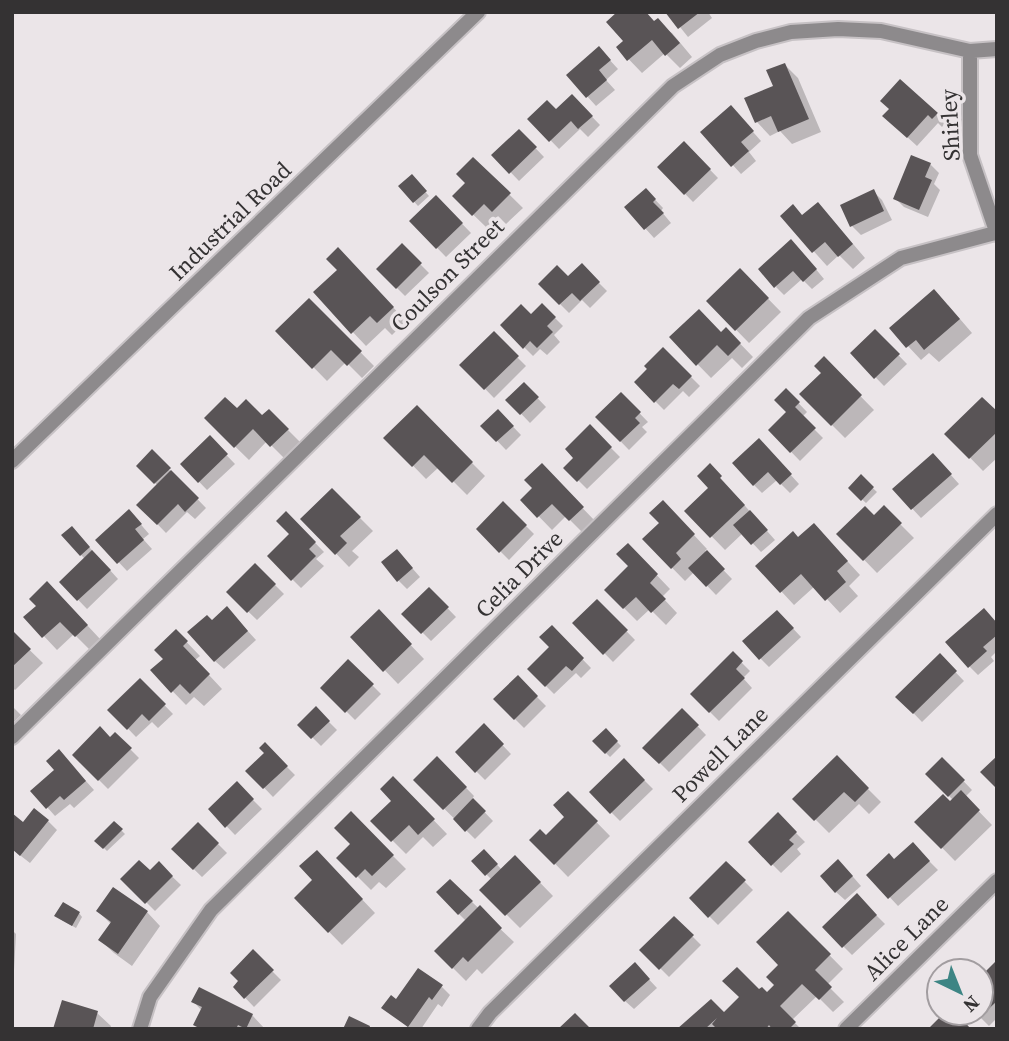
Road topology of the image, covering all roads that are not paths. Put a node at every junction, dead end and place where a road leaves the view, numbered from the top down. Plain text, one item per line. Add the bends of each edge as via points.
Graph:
1 (478, 12) edge
2 (997, 49) edge
3 (970, 51) junction
4 (996, 234) edge
5 (12, 461) edge
6 (997, 514) edge
7 (12, 737) edge
8 (997, 881) edge
9 (140, 1029) edge
10 (478, 1029) edge
11 (846, 1029) edge

1 - 5 street, Industrial Road
2 - 3 street, Coulson Street
3 - 4 street, Shirley via 970,155
3 - 7 street, Coulson Street via 881,31 791,32 720,55 673,86
4 - 9 street, Celia Drive via 901,258 809,318 211,910 150,997
6 - 10 street, Powell Lane
8 - 11 street, Alice Lane

